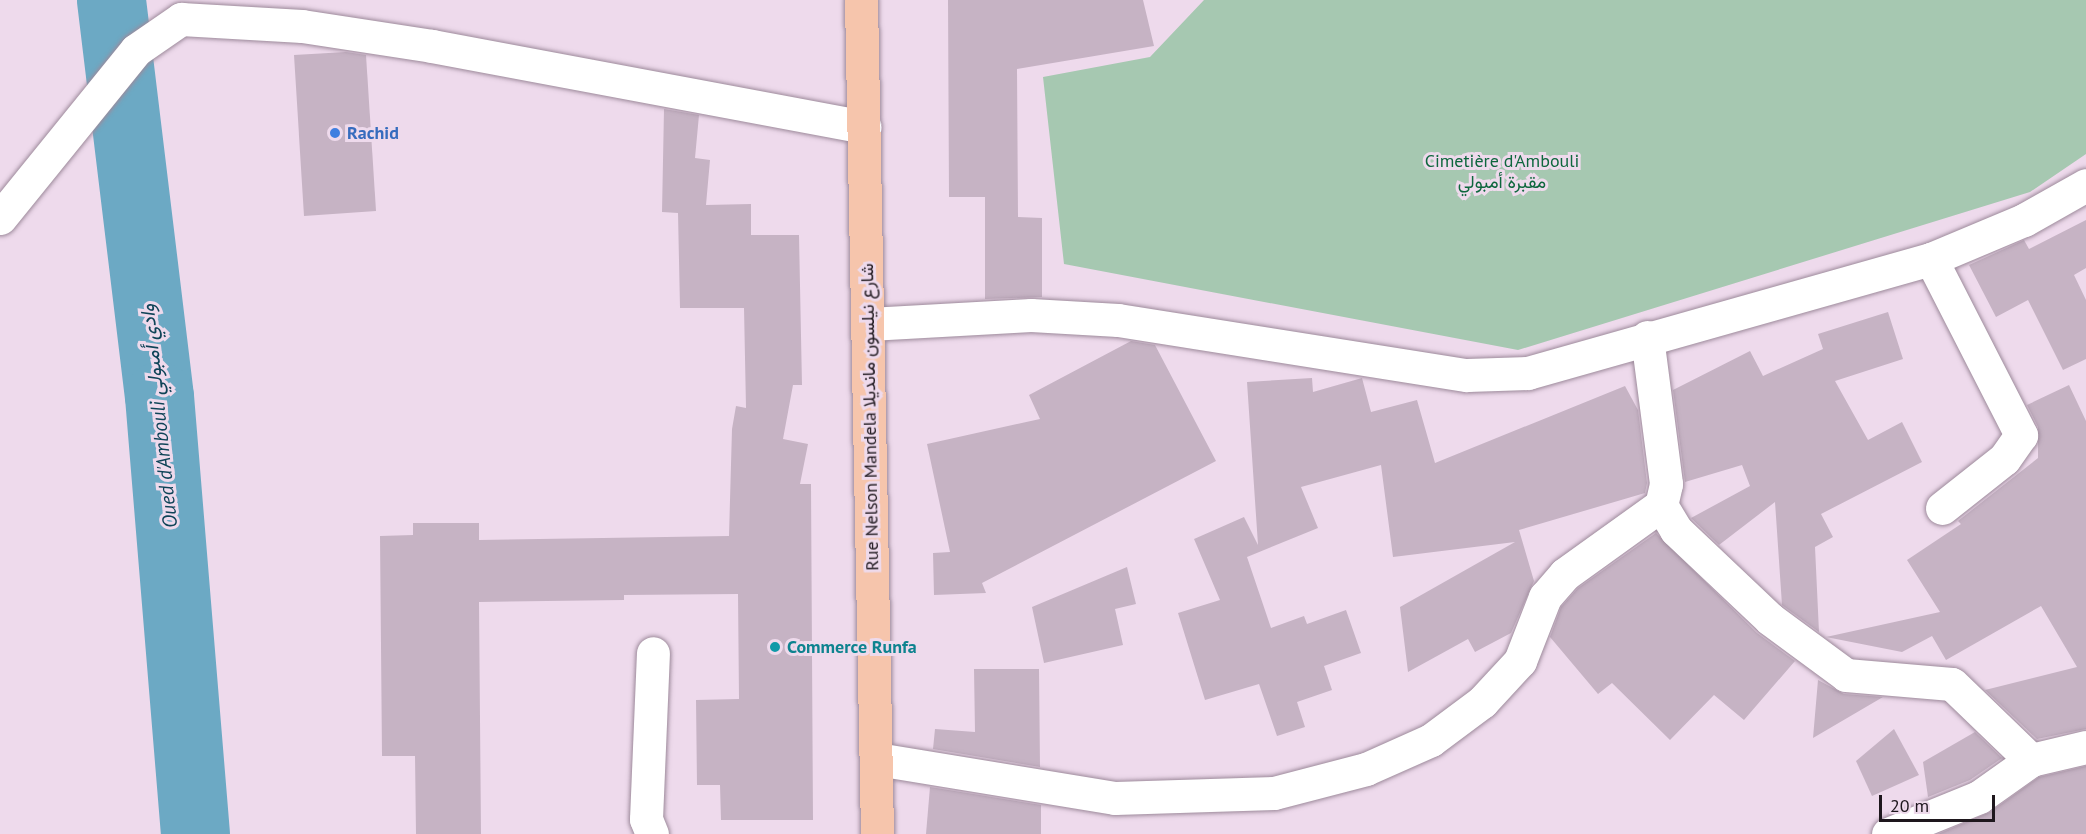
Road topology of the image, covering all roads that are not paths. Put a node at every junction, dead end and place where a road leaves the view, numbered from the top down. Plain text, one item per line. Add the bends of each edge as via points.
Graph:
1 (861, 0) edge
2 (864, 127) junction
3 (2086, 185) edge
4 (0, 218) edge
5 (1931, 259) junction
6 (869, 324) junction
7 (1647, 337) junction
8 (1661, 505) junction
9 (1942, 508) dead end
10 (653, 653) dead end
11 (2086, 747) edge
12 (877, 759) junction
13 (2031, 760) junction
14 (652, 834) edge
15 (877, 834) edge
16 (1888, 834) edge

1 - 2 main road, Rue Nelson Mandela شارع نيلسون مانديلا
2 - 4 street via 432,46 279,24 181,19 136,50
2 - 6 main road, Rue Nelson Mandela شارع نيلسون مانديلا
3 - 5 street via 2024,220
5 - 7 street
5 - 9 street via 2020,435 2004,459
6 - 7 street via 1031,315 1118,320 1467,375 1528,374
6 - 12 main road, Rue Nelson Mandela شارع نيلسون مانديلا
7 - 8 street via 1666,484
8 - 12 street via 1565,574 1545,597 1520,661 1482,702 1431,740 1366,769 1274,793 1115,798
8 - 13 street via 1676,530 1770,619 1846,675 1952,684
10 - 14 street via 646,819
11 - 13 street
12 - 15 main road, Rue Nelson Mandela شارع نيلسون مانديلا
13 - 16 street via 1979,797

